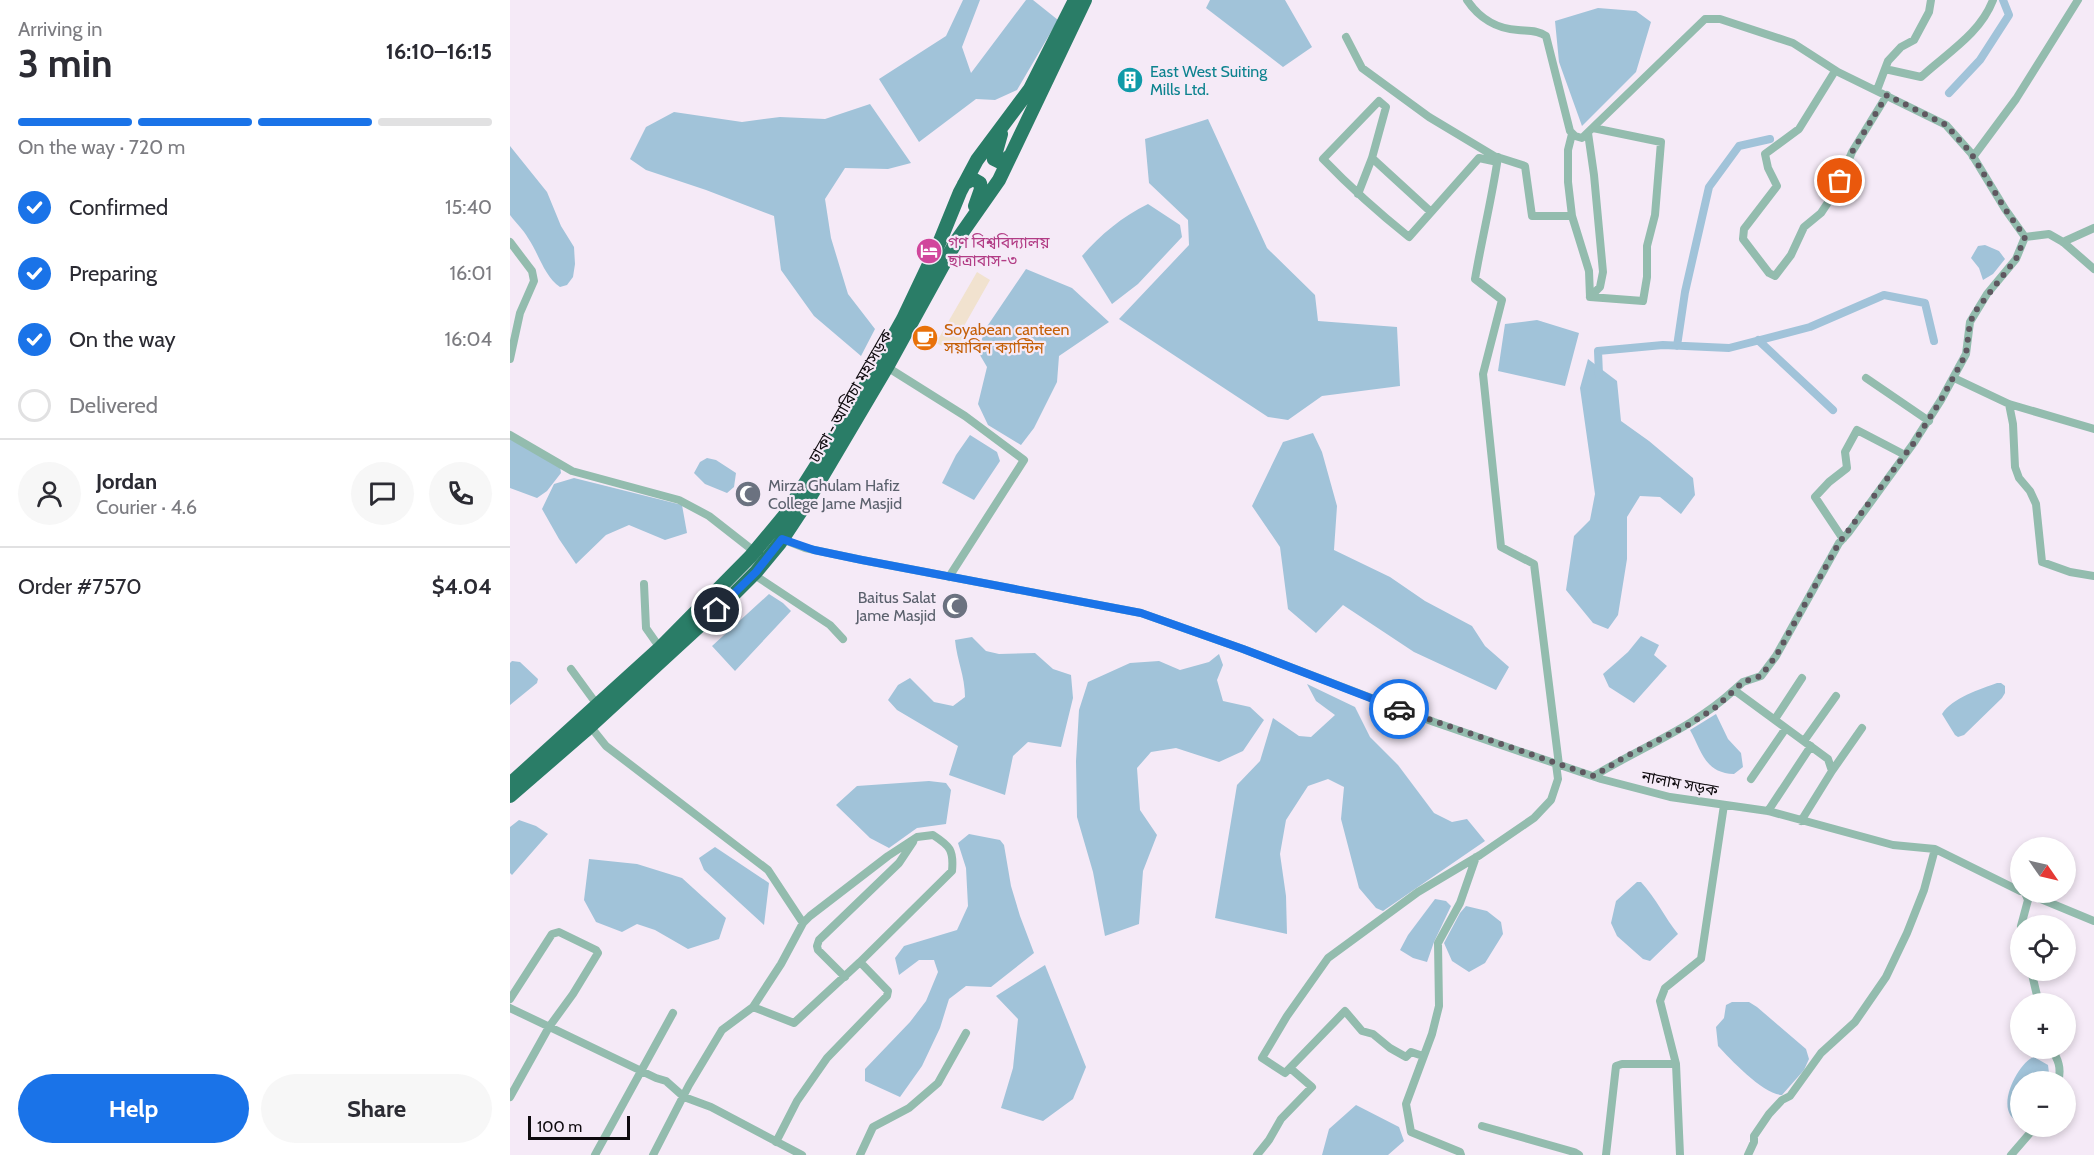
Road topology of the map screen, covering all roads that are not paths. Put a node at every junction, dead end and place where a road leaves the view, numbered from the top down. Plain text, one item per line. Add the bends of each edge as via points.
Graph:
1 (1075, 0) edge
2 (1085, 0) edge
3 (1467, 0) edge
4 (1930, 0) edge
5 (1993, 0) edge
6 (2078, 0) edge
7 (1346, 37) dead end
8 (1885, 69) junction
9 (1835, 71) junction
10 (1877, 90) junction
11 (1887, 95) junction
12 (1005, 121) junction
13 (1591, 131) junction
14 (1572, 134) junction
15 (1012, 153) junction
16 (1496, 157) junction
17 (1973, 157) junction
18 (1372, 158) junction
19 (964, 184) junction
20 (1358, 194) junction
21 (1431, 212) junction
22 (1572, 216) junction
23 (968, 223) junction
24 (2094, 228) edge
25 (2025, 237) junction
26 (510, 242) edge
27 (2063, 242) junction
28 (2094, 269) edge
29 (1590, 297) junction
30 (510, 358) edge
31 (887, 367) junction
32 (1866, 378) dead end
33 (1954, 378) junction
34 (2009, 404) junction
35 (1929, 421) junction
36 (2094, 429) edge
37 (510, 435) edge
38 (1905, 455) junction
39 (782, 539) junction
40 (1843, 539) junction
41 (755, 552) junction
42 (753, 574) junction
43 (2094, 576) edge
44 (949, 577) junction
45 (644, 584) dead end
46 (843, 639) dead end
47 (660, 648) junction
48 (571, 669) dead end
49 (1802, 678) dead end
50 (1734, 690) junction
51 (1836, 696) dead end
52 (598, 706) junction
53 (1775, 719) junction
54 (590, 726) junction
55 (1786, 728) junction
56 (1862, 728) dead end
57 (1807, 743) junction
58 (1558, 765) junction
59 (1832, 771) junction
60 (1594, 776) junction
61 (1751, 779) dead end
62 (510, 784) edge
63 (510, 796) edge
64 (1724, 805) junction
65 (1768, 811) junction
66 (1801, 821) junction
67 (917, 837) junction
68 (1935, 849) junction
69 (1476, 857) junction
70 (2010, 886) edge
71 (2050, 903) edge
72 (2094, 921) edge
73 (803, 923) junction
74 (860, 962) junction
75 (845, 977) junction
76 (510, 999) edge
77 (753, 1007) junction
78 (510, 1008) edge
79 (673, 1013) dead end
80 (549, 1027) junction
81 (966, 1033) dead end
82 (1423, 1056) junction
83 (1676, 1064) junction
84 (1290, 1068) junction
85 (641, 1071) junction
86 (684, 1096) junction
87 (510, 1097) edge
88 (1482, 1126) dead end
89 (2027, 1137) edge
90 (776, 1142) junction
91 (1553, 1145) junction
92 (595, 1155) edge
93 (653, 1155) edge
94 (802, 1155) edge
95 (860, 1155) edge
96 (1257, 1155) edge
97 (1461, 1155) edge
98 (1550, 1155) edge
99 (1579, 1155) edge
100 (1606, 1155) edge
101 (1680, 1155) edge
102 (1749, 1155) edge
103 (2012, 1155) edge

1 - 12 highway via 1036,79
2 - 15 highway, ঢাকা - আরিচা মহাসড়ক
3 - 14 street via 1500,27 1546,36
4 - 8 street via 1929,12 1914,40 1901,47
5 - 8 street via 1987,15 1966,40 1921,77
6 - 17 street via 2016,99
7 - 16 street via 1362,68 1429,117
8 - 10 street
9 - 10 street
9 - 11 street via 1799,129 1765,154 1777,186 1743,229 1743,240 1775,276 1791,255 1804,227 1821,213
9 - 13 street via 1793,43 1708,18
10 - 11 street
11 - 17 street via 1946,125
12 - 15 highway via 994,159 1002,163
12 - 19 highway
13 - 14 street via 1582,138
13 - 29 street via 1603,272 1600,287
13 - 29 street via 1661,142 1643,301
14 - 22 street via 1568,150
15 - 23 highway, ঢাকা - আরিচা মহাসড়ক via 991,193
16 - 21 street via 1479,158
16 - 22 street via 1526,165 1532,216
16 - 58 street via 1493,195 1475,279 1502,300 1483,374 1484,386 1501,547 1534,564
17 - 25 street
18 - 20 street
18 - 20 street via 1386,107 1379,101 1323,159
18 - 21 street
19 - 23 highway via 973,179 981,189
19 - 41 highway via 903,319 856,403 784,515
20 - 21 street via 1409,237
22 - 29 street via 1589,272
23 - 31 highway, ঢাকা - আরিচা মহাসড়ক
24 - 27 street
25 - 27 street via 2049,234
25 - 33 street via 2016,259 1970,322 1966,354
26 - 30 street via 532,271 534,281 520,313
27 - 28 street
31 - 39 highway, ঢাকা - আরিচা মহাসড়ক
31 - 44 street via 965,416 1024,460
32 - 35 street
33 - 34 street
33 - 35 street
34 - 36 street
34 - 43 street via 2015,467 2036,504 2042,562
35 - 38 street
37 - 41 street via 572,471 679,500 709,516
38 - 40 street
38 - 40 street via 1857,429 1845,452 1847,468 1815,497
39 - 42 highway, ঢাকা - আরিচা মহাসড়ক
39 - 44 street, নালাম সড়ক via 814,550
40 - 50 street via 1776,656 1761,676
41 - 47 highway
42 - 46 street via 830,625
42 - 54 highway, ঢাকা - আরিচা মহাসড়ক
44 - 58 street, নালাম সড়ক via 1151,616
45 - 47 street via 646,628
47 - 52 highway
48 - 52 street
49 - 53 street
50 - 53 street
50 - 60 street via 1690,724
51 - 57 street
52 - 62 highway
53 - 55 street
54 - 63 highway, ঢাকা - আরিচা মহাসড়ক
54 - 73 street via 606,746 768,870
55 - 57 street
55 - 61 street
56 - 59 street
57 - 59 street via 1828,759
57 - 65 street
58 - 60 street, নালাম সড়ক
58 - 69 street via 1551,800 1534,818
59 - 66 street
60 - 64 street, নালাম সড়ক via 1670,797
64 - 65 street, নালাম সড়ক
64 - 83 street via 1701,959 1665,988 1660,1001
65 - 66 street, নালাম সড়ক
66 - 68 street, নালাম সড়ক via 1893,845
67 - 73 street
67 - 74 street via 933,835 947,844 953,856 952,871
67 - 75 street via 899,862 819,940 818,950
68 - 70 street, নালাম সড়ক
68 - 102 street via 1924,890 1886,977 1855,1022 1821,1053 1790,1096 1768,1114 1754,1136
69 - 82 street via 1460,903 1438,944 1438,1006
69 - 84 street via 1418,892 1328,958 1262,1058 1285,1073
71 - 72 street, নালাম সড়ক
73 - 77 street
74 - 75 street
74 - 90 street via 886,988 887,996 827,1058 797,1101
75 - 77 street via 794,1023
76 - 80 street via 552,934 559,932 596,950 596,958
77 - 86 street via 722,1030
78 - 80 street
79 - 85 street
80 - 85 street
80 - 87 street
81 - 95 street via 938,1083 909,1108 873,1127
82 - 84 street via 1411,1052 1406,1057 1389,1048 1373,1034 1362,1031 1345,1011
82 - 97 street via 1406,1104 1411,1132
83 - 100 street via 1616,1066
83 - 101 street
84 - 96 street via 1312,1087 1281,1119
85 - 86 street via 666,1081
85 - 92 street
86 - 90 street
86 - 93 street
88 - 91 street
89 - 103 street
90 - 94 street
91 - 98 street
91 - 99 street

